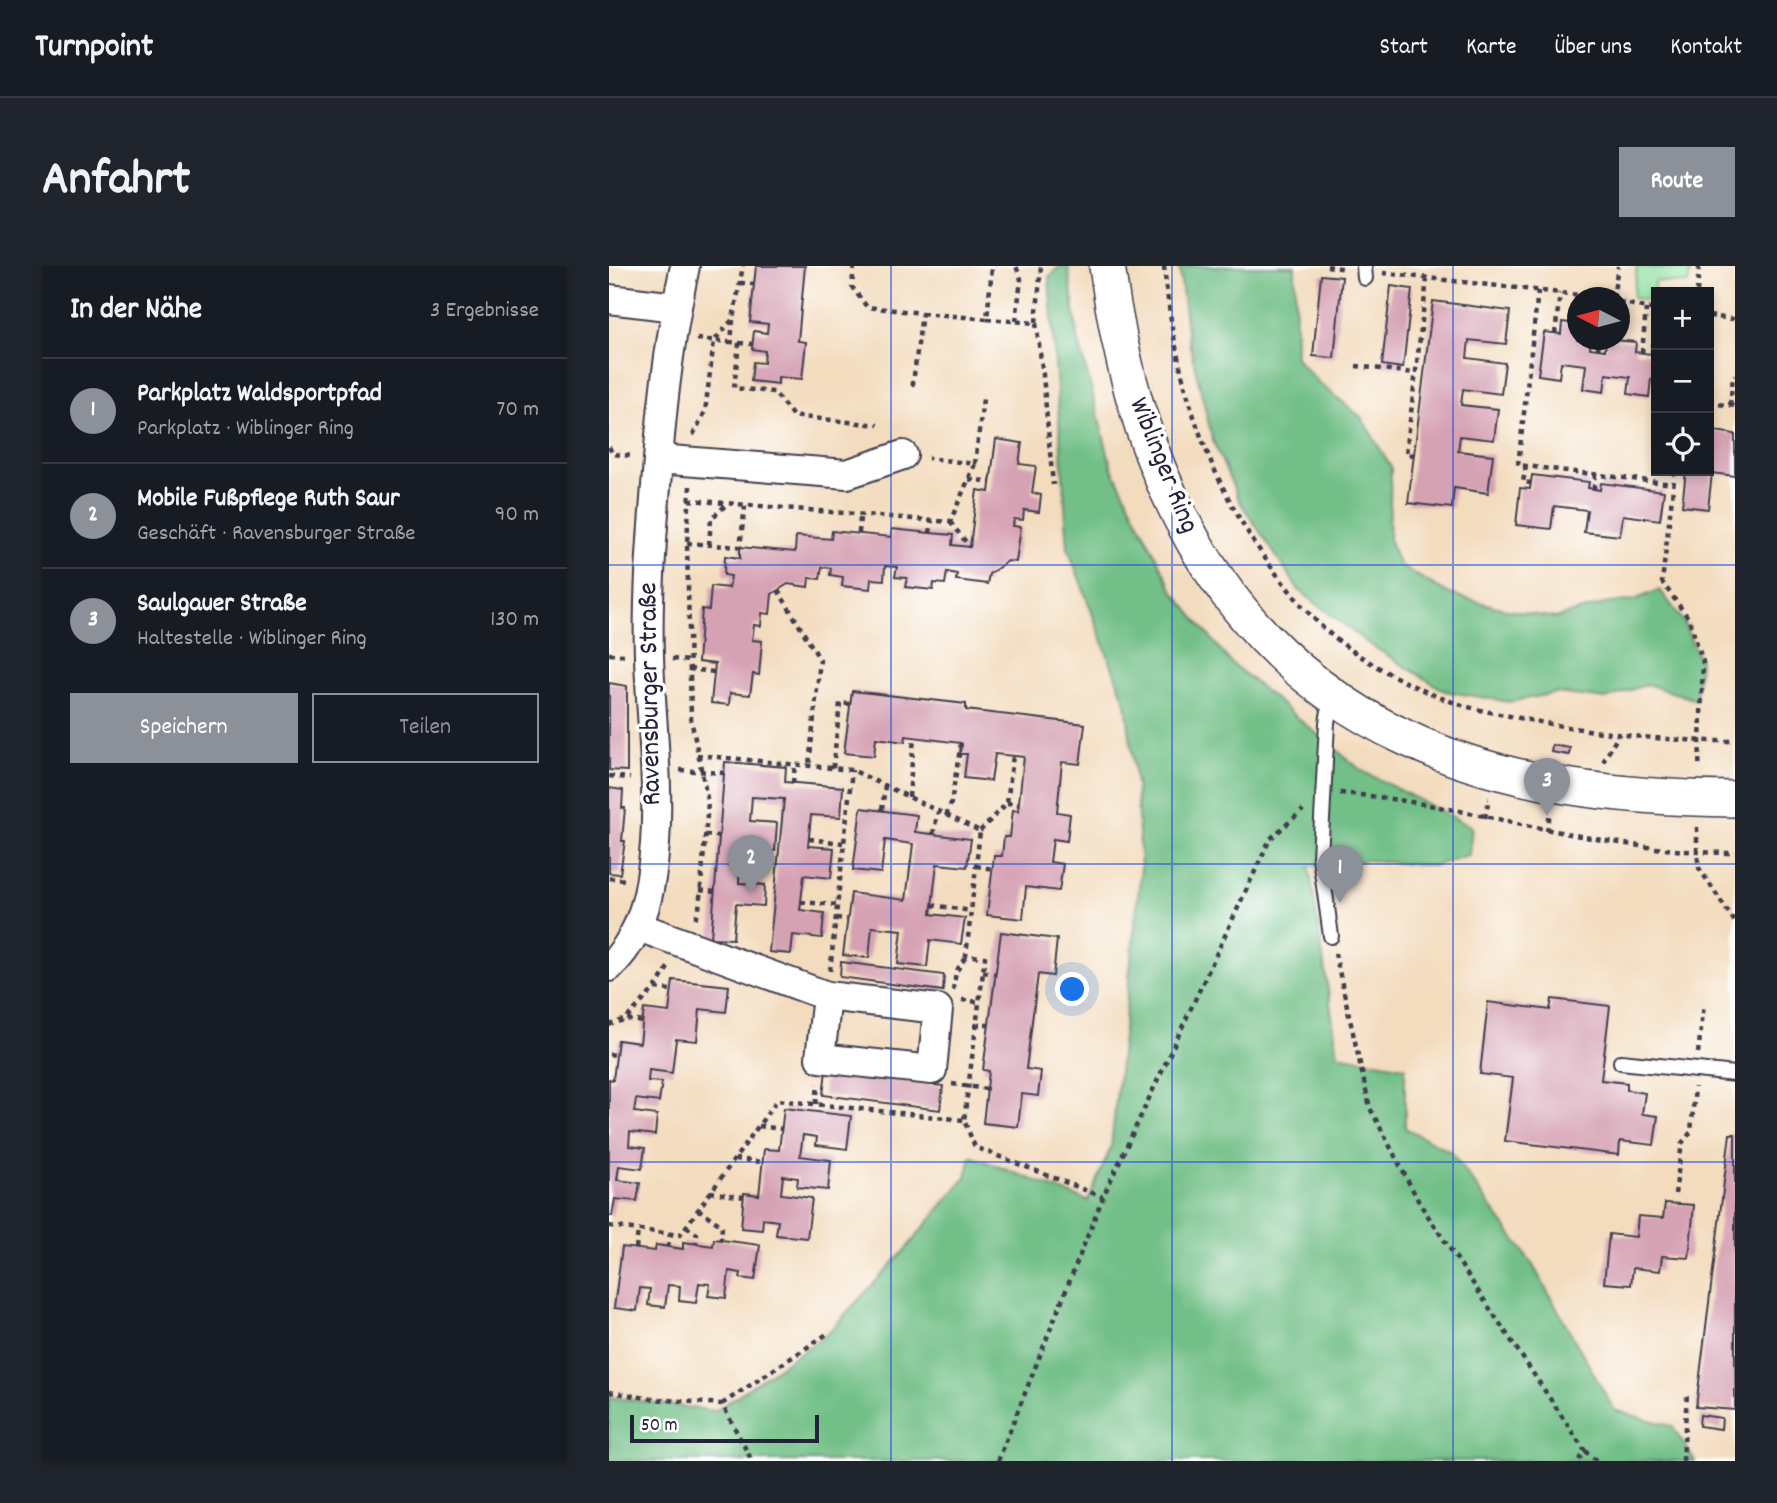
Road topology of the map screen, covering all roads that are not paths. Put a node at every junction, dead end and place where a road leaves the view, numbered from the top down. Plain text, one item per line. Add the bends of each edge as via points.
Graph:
1 (685, 266) edge
2 (1107, 266) edge
3 (609, 299) edge
4 (676, 307) junction
5 (903, 454) road end
6 (649, 458) junction
7 (1332, 695) junction
8 (1735, 799) edge
9 (639, 928) junction
10 (1331, 936) road end
11 (609, 967) edge
12 (827, 996) road end
13 (1621, 1062) dead end
14 (1735, 1074) edge

1 - 4 street, Ravensburger Straße
2 - 7 street, Wiblinger Ring via 1135,403 1175,511 1237,607 1287,660
3 - 4 street
4 - 6 street, Ravensburger Straße
5 - 6 street via 847,474
6 - 9 street, Ravensburger Straße via 654,862
7 - 8 street, Wiblinger Ring via 1405,738 1481,766 1586,789
7 - 10 lane via 1320,857
9 - 11 street, Ravensburger Straße
9 - 12 street
13 - 14 lane

